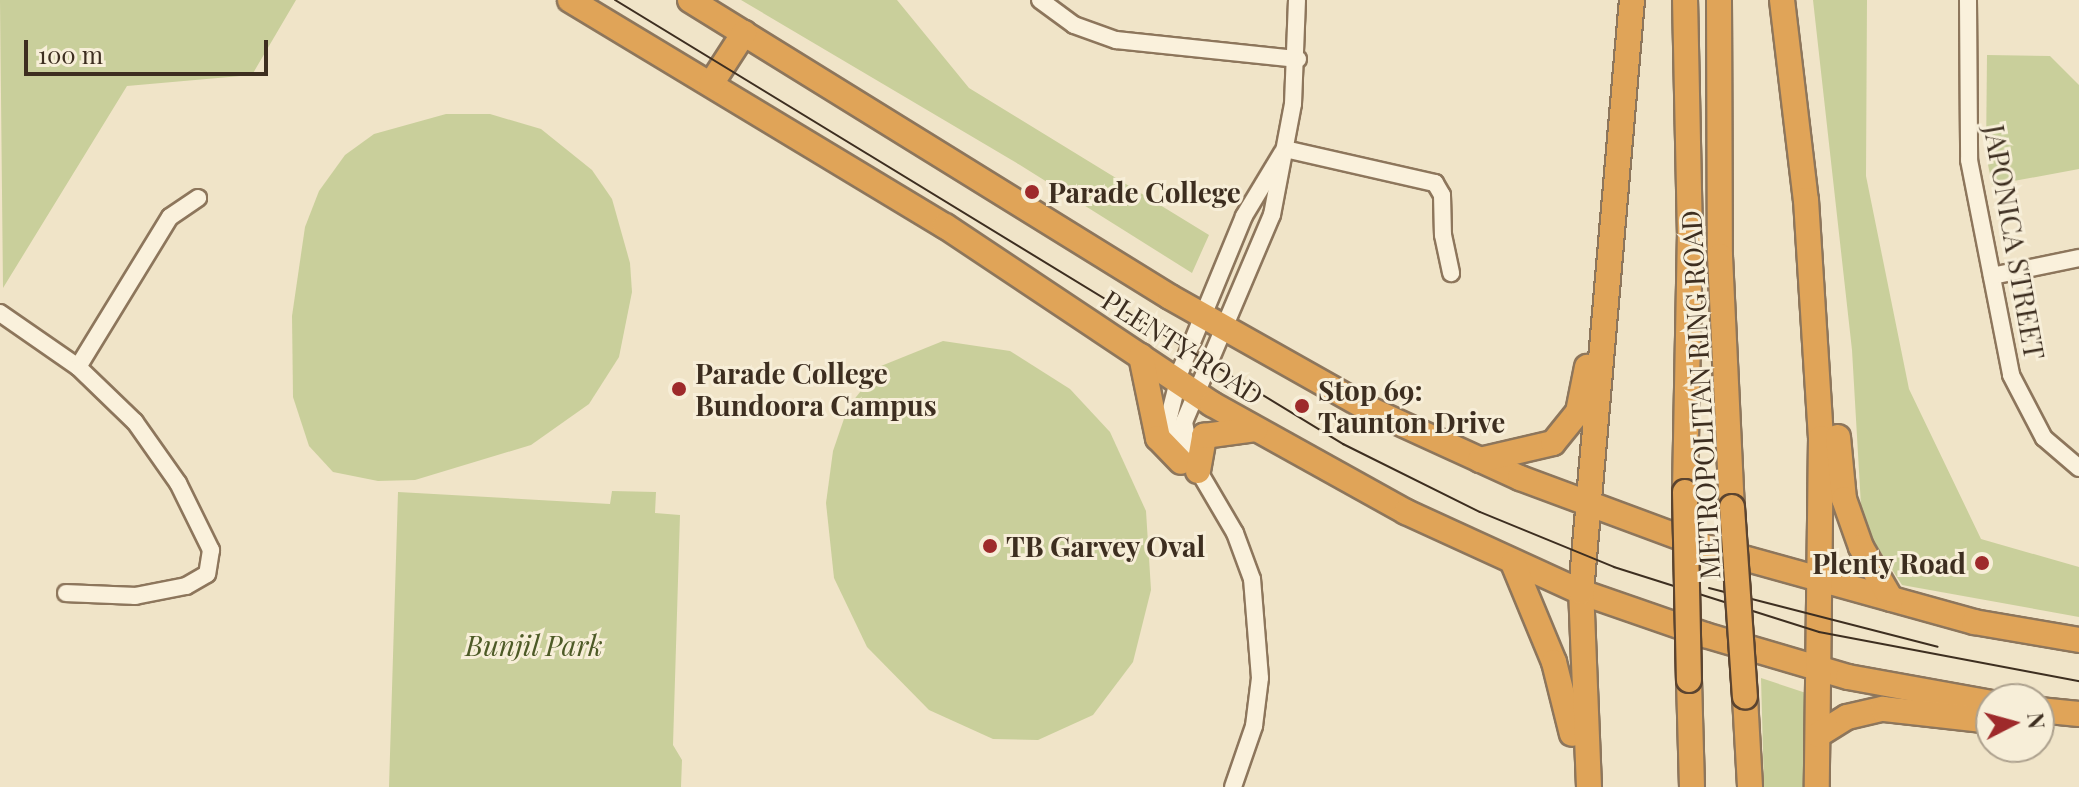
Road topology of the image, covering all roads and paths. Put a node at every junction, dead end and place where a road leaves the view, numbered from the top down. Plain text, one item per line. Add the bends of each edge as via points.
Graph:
1 (570, 0) edge
2 (690, 0) edge
3 (1040, 0) edge
4 (1297, 0) edge
5 (1632, 0) edge
6 (1685, 0) edge
7 (1719, 0) edge
8 (1782, 0) edge
9 (1968, 0) edge
10 (744, 33) junction
11 (1298, 59) junction
12 (711, 84) junction
13 (1285, 149) junction
14 (198, 198) dead end
15 (1806, 200) junction
16 (2079, 258) edge
17 (1451, 273) dead end
18 (1992, 276) junction
19 (1604, 290) junction
20 (0, 313) edge
21 (1213, 322) junction
22 (1141, 356) junction
23 (78, 367) junction
24 (1185, 386) junction
25 (1256, 429) junction
26 (1480, 460) junction
27 (1190, 467) junction
28 (2079, 468) edge
29 (1589, 494) junction
30 (1513, 563) junction
31 (1822, 571) junction
32 (1581, 592) junction
33 (66, 593) dead end
34 (1891, 599) junction
35 (2079, 640) edge
36 (1819, 680) junction
37 (1975, 701) edge
38 (2055, 712) edge
39 (2079, 714) edge
40 (1975, 719) edge
41 (2079, 721) edge
42 (2055, 722) edge
43 (1818, 735) junction
44 (1235, 787) edge
45 (1583, 787) edge
46 (1589, 787) edge
47 (1692, 787) edge
48 (1750, 787) edge
49 (1817, 787) edge

1 - 12 highway, PLENTY ROAD
2 - 10 highway, PLENTY ROAD
3 - 11 street via 1074,25 1116,40
4 - 11 street
5 - 19 highway
6 - 47 highway, METROPOLITAN RING ROAD, bridge via 1690,237 1685,492
7 - 48 highway, METROPOLITAN RING ROAD, bridge via 1720,256
8 - 15 highway
9 - 18 street, JAPONICA STREET via 1969,160
10 - 12 highway
10 - 21 highway, PLENTY ROAD
11 - 13 street
12 - 22 highway, PLENTY ROAD via 945,226
13 - 17 street via 1435,183 1442,195
13 - 21 street via 1244,216 1213,294
13 - 21 street via 1272,215 1235,303
14 - 23 street via 170,217
15 - 31 highway via 1821,438
15 - 34 highway via 1828,300 1844,499 1861,547
16 - 18 street
18 - 28 street, JAPONICA STREET via 2018,397 2044,438
19 - 26 highway via 1578,412 1553,443
19 - 29 highway
20 - 23 street
21 - 24 street
21 - 24 street
21 - 26 highway, PLENTY ROAD via 1367,408
22 - 24 highway, PLENTY ROAD
22 - 27 highway via 1158,438
23 - 33 street via 135,422 178,483 211,550 207,574 154,594
24 - 25 highway, PLENTY ROAD
24 - 27 street via 1183,429
25 - 27 highway via 1204,436
25 - 30 highway, PLENTY ROAD via 1397,508
26 - 29 highway, PLENTY ROAD
27 - 44 street via 1240,546 1252,579 1257,702
29 - 31 highway, PLENTY ROAD
29 - 32 highway
30 - 32 highway, PLENTY ROAD
30 - 45 highway via 1534,603 1554,662
31 - 34 highway, PLENTY ROAD
31 - 36 highway
32 - 36 highway, PLENTY ROAD
32 - 46 highway
34 - 35 highway, PLENTY ROAD via 2005,629
36 - 37 highway, PLENTY ROAD
36 - 43 highway
38 - 39 highway
40 - 43 highway via 1907,708 1847,717
41 - 42 highway
43 - 49 highway

